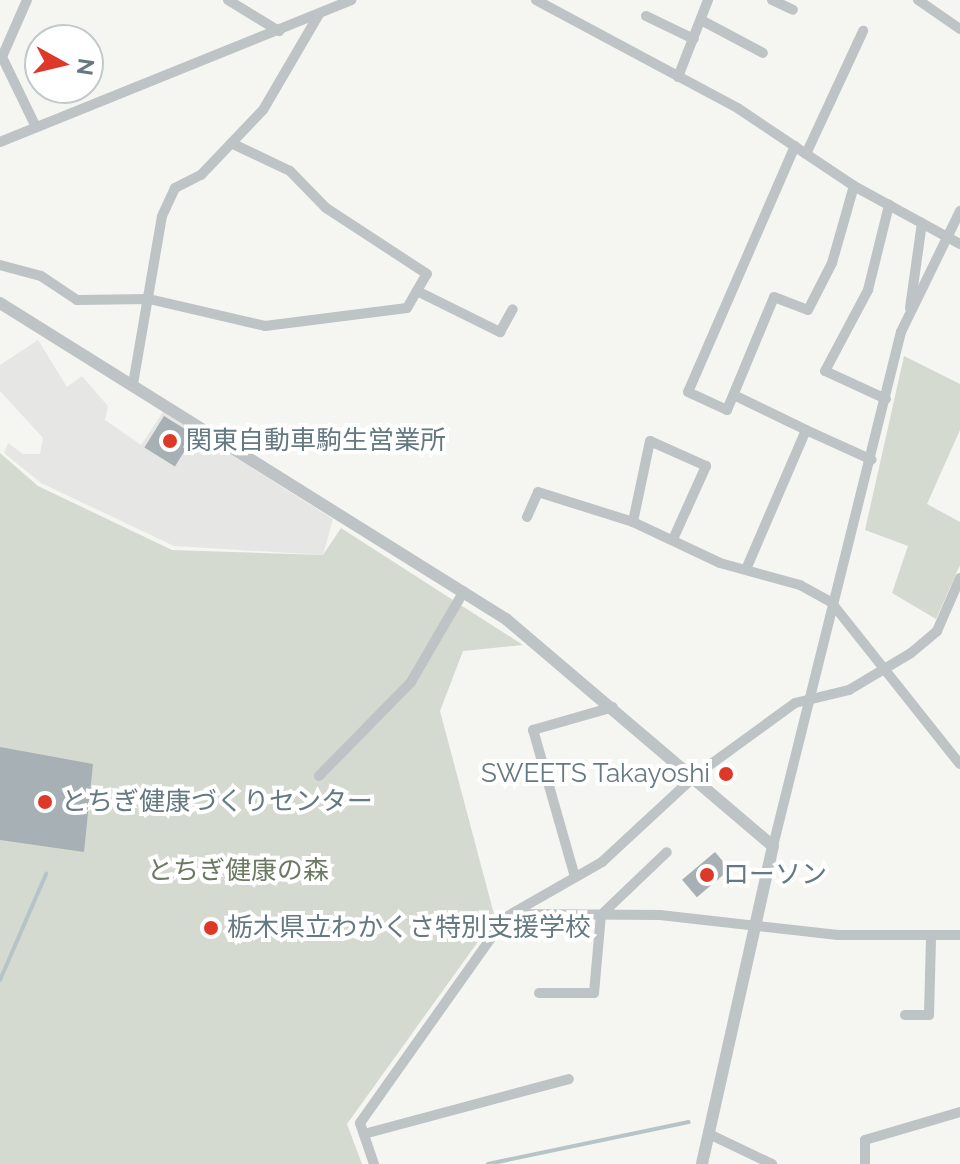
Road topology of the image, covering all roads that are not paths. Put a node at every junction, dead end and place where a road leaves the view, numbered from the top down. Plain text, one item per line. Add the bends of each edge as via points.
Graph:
1 (27, 0) edge
2 (228, 0) edge
3 (536, 0) edge
4 (708, 0) edge
5 (772, 0) edge
6 (918, 0) edge
7 (345, 1) edge
8 (793, 10) dead end
9 (319, 14) junction
10 (646, 16) dead end
11 (701, 20) junction
12 (960, 29) edge
13 (279, 31) junction
14 (863, 31) dead end
15 (694, 39) junction
16 (763, 53) dead end
17 (678, 77) junction
18 (35, 125) junction
19 (0, 142) edge
20 (231, 143) junction
21 (795, 146) junction
22 (806, 154) junction
23 (854, 186) junction
24 (889, 205) junction
25 (960, 211) edge
26 (922, 223) junction
27 (949, 238) junction
28 (960, 244) edge
29 (0, 265) edge
30 (417, 291) junction
31 (149, 299) junction
32 (1, 305) edge
33 (513, 309) dead end
34 (908, 318) junction
35 (133, 384) junction
36 (736, 396) junction
37 (886, 399) junction
38 (806, 430) junction
39 (872, 460) junction
40 (527, 517) dead end
41 (633, 522) junction
42 (674, 537) junction
43 (747, 567) junction
44 (960, 578) edge
45 (464, 591) junction
46 (831, 602) junction
47 (882, 671) junction
48 (806, 700) junction
49 (615, 706) junction
50 (960, 764) edge
51 (696, 775) junction
52 (319, 776) dead end
53 (773, 846) junction
54 (667, 852) dead end
55 (575, 877) junction
56 (511, 914) junction
57 (601, 915) junction
58 (757, 927) junction
59 (960, 935) edge
60 (931, 936) junction
61 (539, 993) dead end
62 (905, 1015) dead end
63 (569, 1079) dead end
64 (960, 1112) edge
65 (364, 1134) junction
66 (709, 1134) junction
67 (374, 1164) edge
68 (702, 1164) edge
69 (772, 1164) edge
70 (865, 1164) edge

1 - 18 street via 2,57
2 - 13 street
3 - 17 street
4 - 11 street
5 - 8 street
6 - 12 street
7 - 9 street
9 - 13 street
9 - 20 street via 263,110
10 - 15 street
11 - 15 street
11 - 16 street
13 - 18 street
14 - 22 street
15 - 17 street
17 - 21 street
18 - 19 street
20 - 30 street via 290,171 326,208 427,274
20 - 31 street via 201,175 175,188 162,216
21 - 22 street
21 - 36 street via 688,392 727,410
22 - 23 street
23 - 24 street
23 - 36 street via 832,263 808,310 774,297
24 - 26 street
24 - 37 street via 868,290 825,371
25 - 27 street
26 - 27 street
26 - 34 street
27 - 28 street
27 - 34 street
29 - 31 street via 41,276 77,300
30 - 31 street via 407,308 290,327
30 - 33 street via 500,332
31 - 35 street
32 - 35 street
34 - 37 street
35 - 45 street
36 - 38 street
37 - 39 street
38 - 39 street
38 - 43 street
39 - 46 street
40 - 41 street via 538,492
41 - 42 street
41 - 42 street via 650,441 706,466
42 - 43 street via 720,563
43 - 46 street
44 - 47 street via 937,631
45 - 49 street via 550,650
45 - 52 street via 411,682
46 - 47 street
46 - 48 street
47 - 48 street via 849,690
47 - 50 street
48 - 51 street
48 - 53 street
49 - 51 street
49 - 55 street via 533,730
51 - 53 street
51 - 55 street via 602,862
53 - 58 street
54 - 57 street
55 - 56 street
56 - 57 street
56 - 65 street via 360,1123
57 - 58 street
57 - 61 street via 594,993
58 - 60 street
58 - 66 street
59 - 60 street
60 - 62 street via 929,1015
63 - 65 street
64 - 70 street via 865,1140
65 - 67 street
66 - 68 street
66 - 69 street

